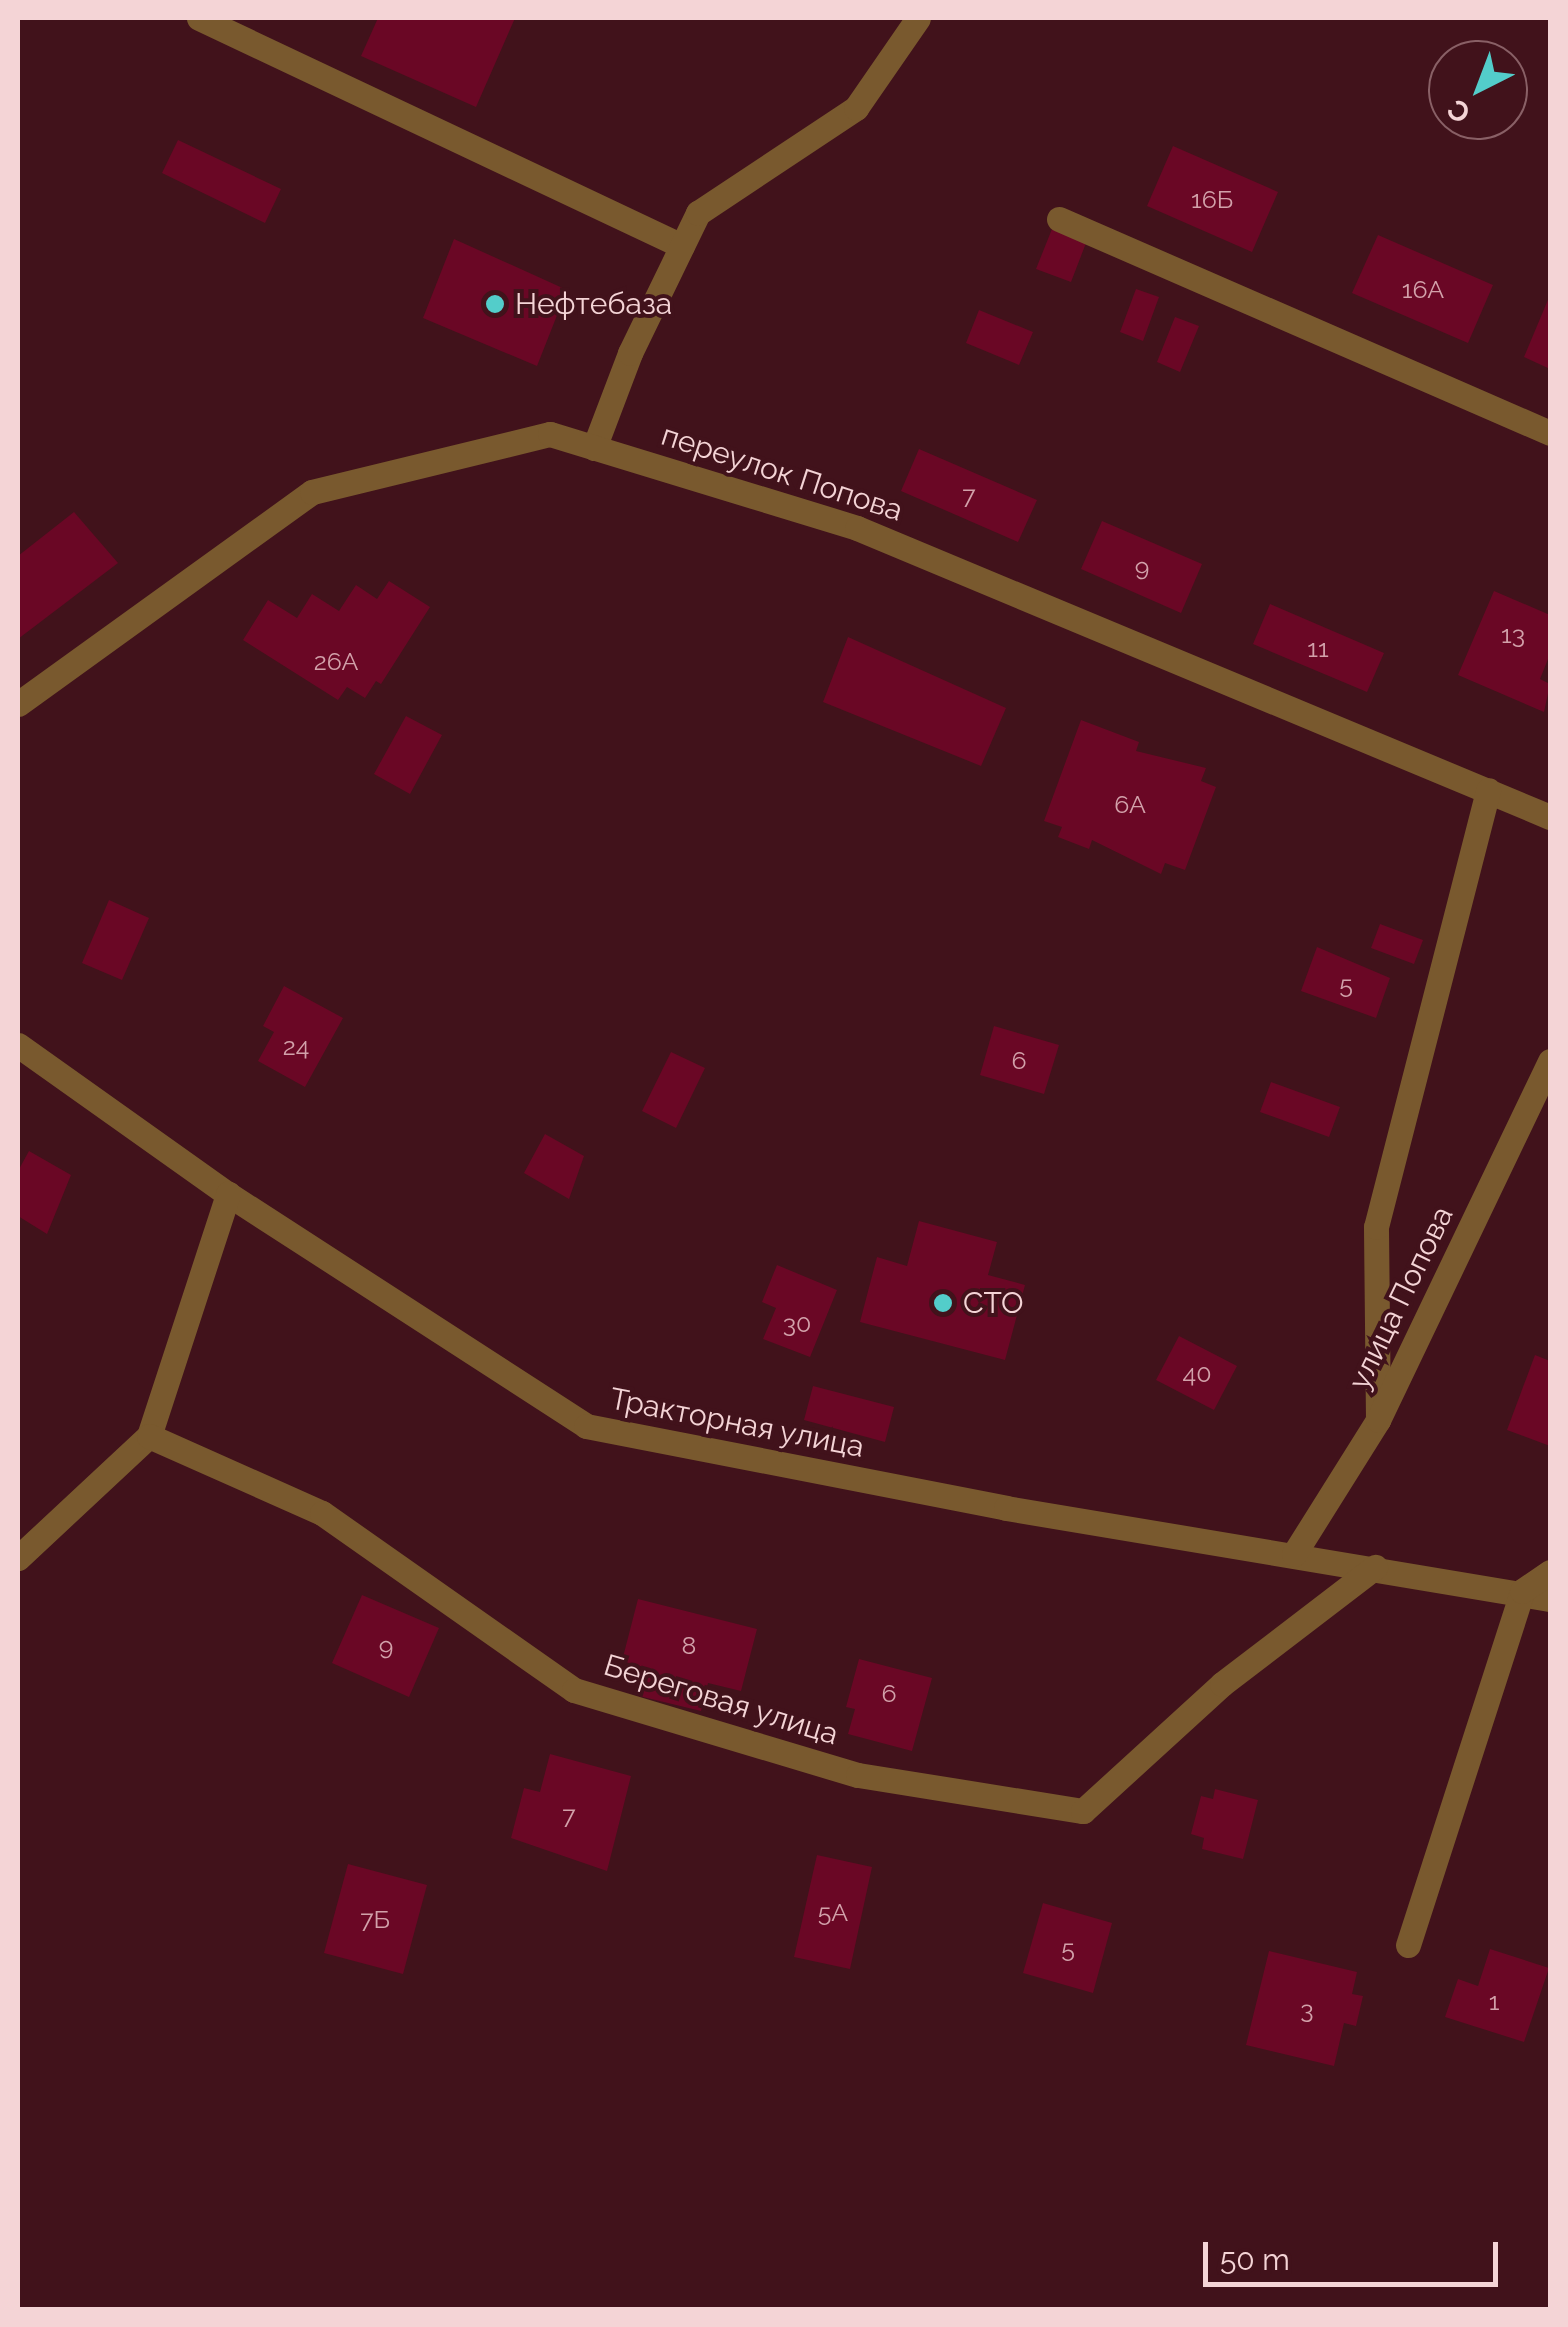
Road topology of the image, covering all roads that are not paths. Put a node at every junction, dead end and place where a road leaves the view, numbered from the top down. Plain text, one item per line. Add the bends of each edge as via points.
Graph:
1 (198, 18) edge
2 (918, 18) edge
3 (1059, 219) dead end
4 (682, 246) junction
5 (1550, 433) edge
6 (594, 448) junction
7 (18, 704) edge
8 (1488, 790) junction
9 (1550, 818) edge
10 (18, 1045) edge
11 (1550, 1062) edge
12 (228, 1194) junction
13 (1378, 1420) junction
14 (150, 1436) junction
15 (1294, 1554) junction
16 (18, 1558) edge
17 (1374, 1567) junction
18 (1550, 1572) edge
19 (1522, 1591) junction
20 (1550, 1599) edge
21 (1408, 1945) dead end

1 - 4 street
2 - 4 street via 856,108 698,214
3 - 5 street
4 - 6 street
6 - 7 street, переулок Попова via 550,434 312,492
6 - 8 street, переулок Попова via 857,528
8 - 9 street, переулок Попова
8 - 13 street via 1376,1227
10 - 12 street, Тракторная улица
11 - 13 street, улица Попова
12 - 14 street
12 - 15 street, Тракторная улица via 586,1426 1006,1508
13 - 15 street, улица Попова
14 - 16 street
14 - 17 street, Береговая улица via 322,1513 574,1690 858,1775 1083,1812 1222,1684
15 - 17 street, Тракторная улица
17 - 19 street, Тракторная улица
18 - 19 street
19 - 20 street, Тракторная улица
19 - 21 street

